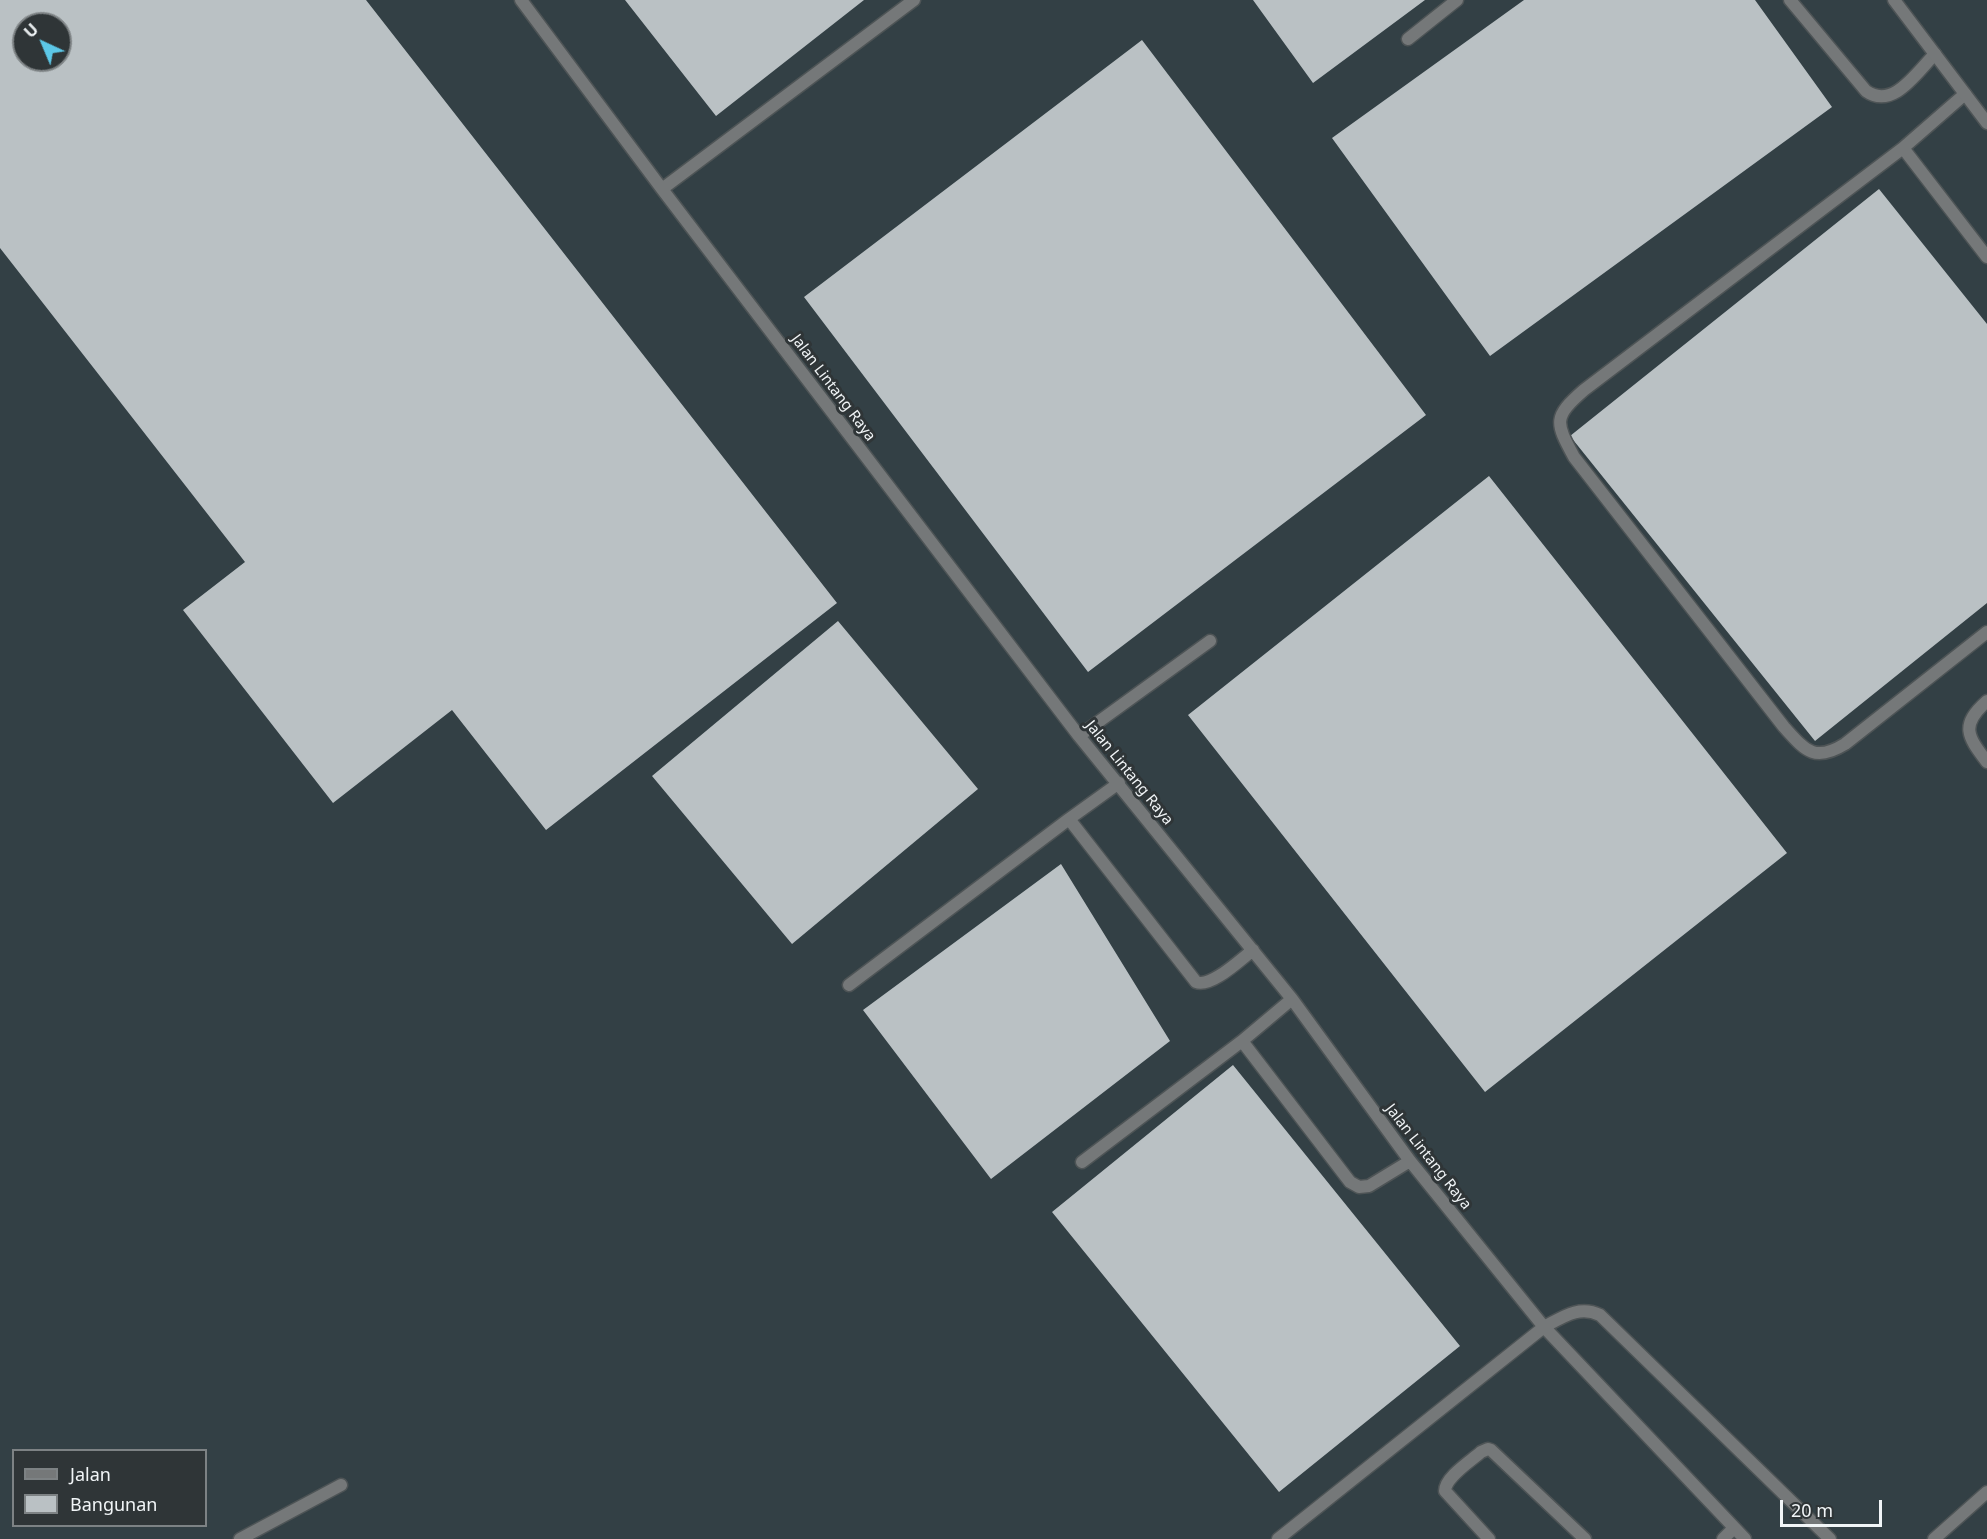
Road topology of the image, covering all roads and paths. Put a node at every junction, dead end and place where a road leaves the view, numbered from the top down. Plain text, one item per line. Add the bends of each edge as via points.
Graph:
1 (521, 0) edge
2 (914, 0) edge
3 (1457, 0) edge
4 (1790, 0) edge
5 (1894, 0) edge
6 (1408, 39) dead end
7 (1935, 54) junction
8 (1965, 94) junction
9 (1987, 123) edge
10 (1903, 148) junction
11 (662, 189) junction
12 (1987, 257) edge
13 (1987, 632) edge
14 (1210, 641) dead end
15 (1987, 701) edge
16 (1079, 736) junction
17 (1987, 762) edge
18 (1119, 783) junction
19 (1069, 819) junction
20 (1253, 950) junction
21 (849, 985) dead end
22 (1293, 999) junction
23 (1242, 1041) junction
24 (1410, 1161) junction
25 (1082, 1162) dead end
26 (1544, 1327) junction
27 (341, 1485) dead end
28 (1987, 1492) edge
29 (1734, 1528) junction
30 (240, 1539) edge
31 (1278, 1539) edge
32 (1489, 1539) edge
33 (1585, 1539) edge
34 (1723, 1539) edge
35 (1745, 1539) edge
36 (1830, 1539) edge
37 (1934, 1539) edge

1 - 11 street, Jalan Lintang Raya
2 - 11 street
3 - 6 street
4 - 7 street via 1875,98 1896,94
5 - 7 street
7 - 8 street
8 - 9 street
8 - 10 street
10 - 12 street
10 - 13 street via 1584,390 1565,406 1560,432 1574,457 1784,727 1801,746 1815,753 1830,753 1845,744
11 - 16 street, Jalan Lintang Raya
14 - 16 street
15 - 17 street via 1975,712 1969,728 1972,742
16 - 18 street, Jalan Lintang Raya
18 - 19 street
18 - 20 street, Jalan Lintang Raya
19 - 20 street via 1196,982 1210,982
19 - 21 street
20 - 22 street, Jalan Lintang Raya
22 - 23 street
22 - 24 street, Jalan Lintang Raya
23 - 24 street via 1350,1182 1359,1187 1369,1186
23 - 25 street
24 - 26 street, Jalan Lintang Raya
26 - 29 street, Jalan Lintang Raya
26 - 31 street
26 - 36 street via 1573,1312 1589,1310 1600,1315
27 - 30 street
28 - 37 street
29 - 34 street
29 - 35 street, Jalan Lintang Raya
32 - 33 street via 1444,1487 1488,1449

